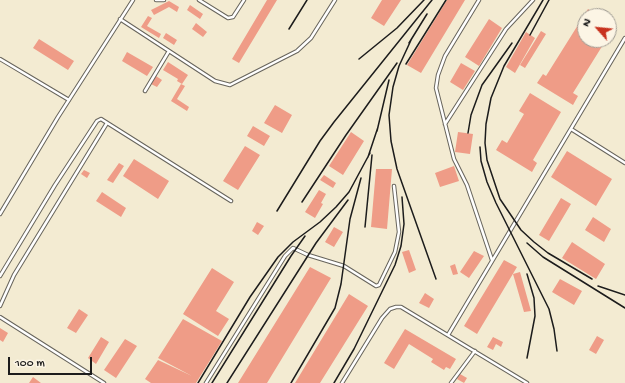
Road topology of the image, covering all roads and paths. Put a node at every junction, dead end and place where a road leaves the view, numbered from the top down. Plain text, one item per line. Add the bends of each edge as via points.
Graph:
1 (132, 0) edge
2 (156, 0) edge
3 (164, 0) edge
4 (199, 0) edge
5 (244, 0) edge
6 (335, 0) edge
7 (480, 0) edge
8 (533, 0) edge
9 (120, 19) junction
10 (625, 38) edge
11 (169, 51) junction
12 (0, 59) edge
13 (145, 91) dead end
14 (69, 100) junction
15 (107, 123) junction
16 (446, 124) junction
17 (571, 129) junction
18 (625, 163) edge
19 (394, 186) dead end
20 (231, 200) dead end
21 (0, 214) edge
22 (492, 260) junction
23 (0, 276) edge
24 (0, 306) edge
25 (0, 317) edge
26 (448, 335) junction
27 (474, 351) junction
28 (104, 383) edge
29 (206, 383) edge
30 (342, 383) edge
31 (451, 383) edge
32 (527, 383) edge

1 - 9 lane
2 - 3 lane
4 - 5 lane via 228,18 233,17
6 - 11 lane via 311,38 297,51 230,85 215,80
7 - 16 lane via 444,56 438,74 436,88
8 - 16 lane via 506,29
9 - 11 lane
9 - 14 lane
10 - 17 lane
11 - 13 lane
12 - 14 lane
14 - 21 lane
15 - 20 lane
15 - 23 lane via 101,119 97,121 55,184
15 - 24 lane via 14,275
16 - 22 lane via 454,159 467,185
17 - 18 lane
17 - 22 lane
19 - 29 lane via 399,232 395,252 379,285 376,286 344,266 308,256 293,248 285,256
22 - 26 lane
25 - 28 lane
26 - 27 lane
26 - 30 lane via 401,307 390,309
27 - 31 lane
27 - 32 lane

